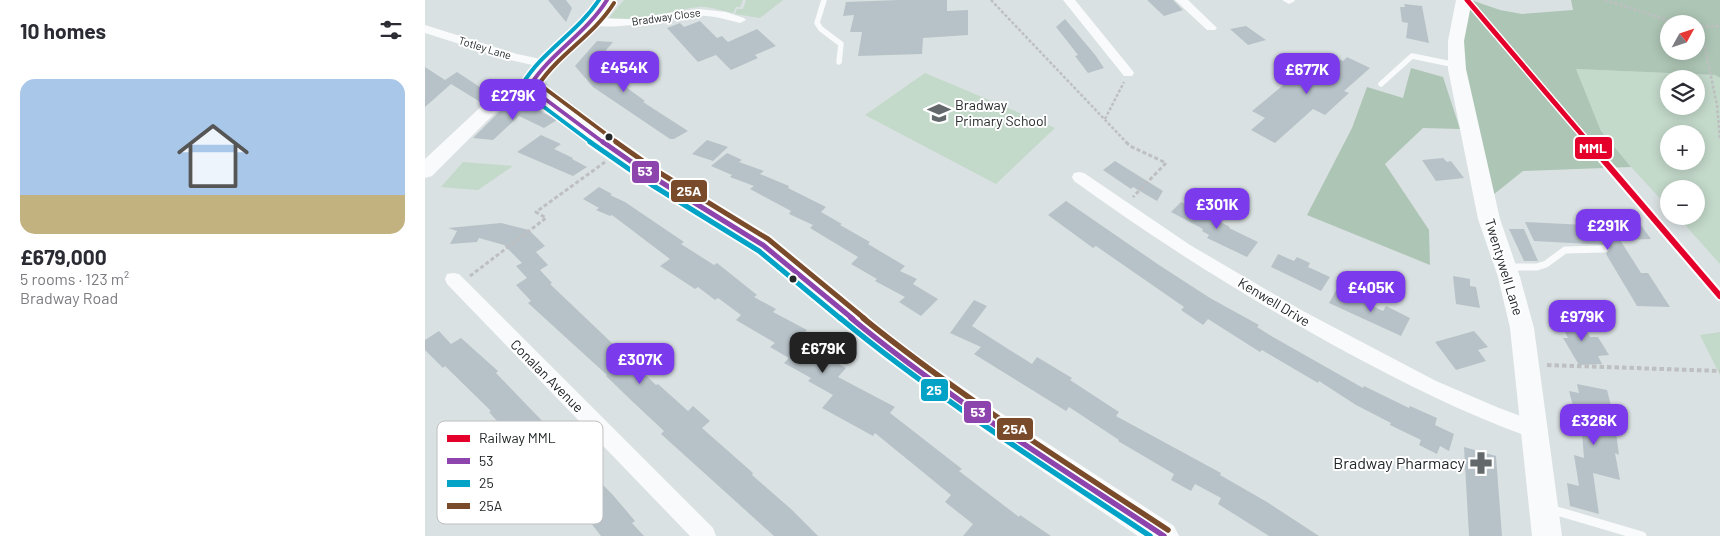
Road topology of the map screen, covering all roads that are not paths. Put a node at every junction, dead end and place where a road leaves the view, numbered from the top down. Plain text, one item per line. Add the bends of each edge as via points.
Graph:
1 (607, 0) edge
2 (825, 0) edge
3 (1069, 0) edge
4 (1181, 0) edge
5 (1464, 0) edge
6 (740, 20) dead end
7 (592, 22) junction
8 (1211, 28) dead end
9 (425, 29) edge
10 (839, 62) dead end
11 (546, 64) junction
12 (1456, 65) junction
13 (1128, 73) road end
14 (1381, 84) dead end
15 (529, 88) junction
16 (425, 171) edge
17 (1079, 177) dead end
18 (1604, 248) dead end
19 (1505, 267) junction
20 (456, 282) road end
21 (592, 421) edge
22 (1535, 430) junction
23 (603, 432) edge
24 (1544, 508) junction
25 (705, 536) edge
26 (1164, 536) edge
27 (1547, 536) edge
28 (1642, 536) edge

1 - 7 main road
2 - 10 lane via 817,23 841,44
3 - 13 street
4 - 8 street
5 - 12 main road, Twentywell Lane via 1456,40
6 - 7 street, Bradway Close via 726,14 691,11 630,22
7 - 11 main road
9 - 11 street, Totley Lane
11 - 15 main road via 536,73
12 - 14 lane via 1411,56
12 - 19 main road, Twentywell Lane via 1489,220
15 - 16 main road via 513,93 492,106
15 - 26 main road via 656,179 763,245 889,349
17 - 22 street, Kenwell Drive via 1233,278 1320,330 1445,394
18 - 19 lane via 1565,250 1537,267
19 - 22 main road, Twentywell Lane via 1522,328
20 - 21 street, Conalan Avenue
22 - 24 main road, Twentywell Lane
23 - 25 street, Conalan Avenue
24 - 27 main road, Twentywell Lane
24 - 28 lane

